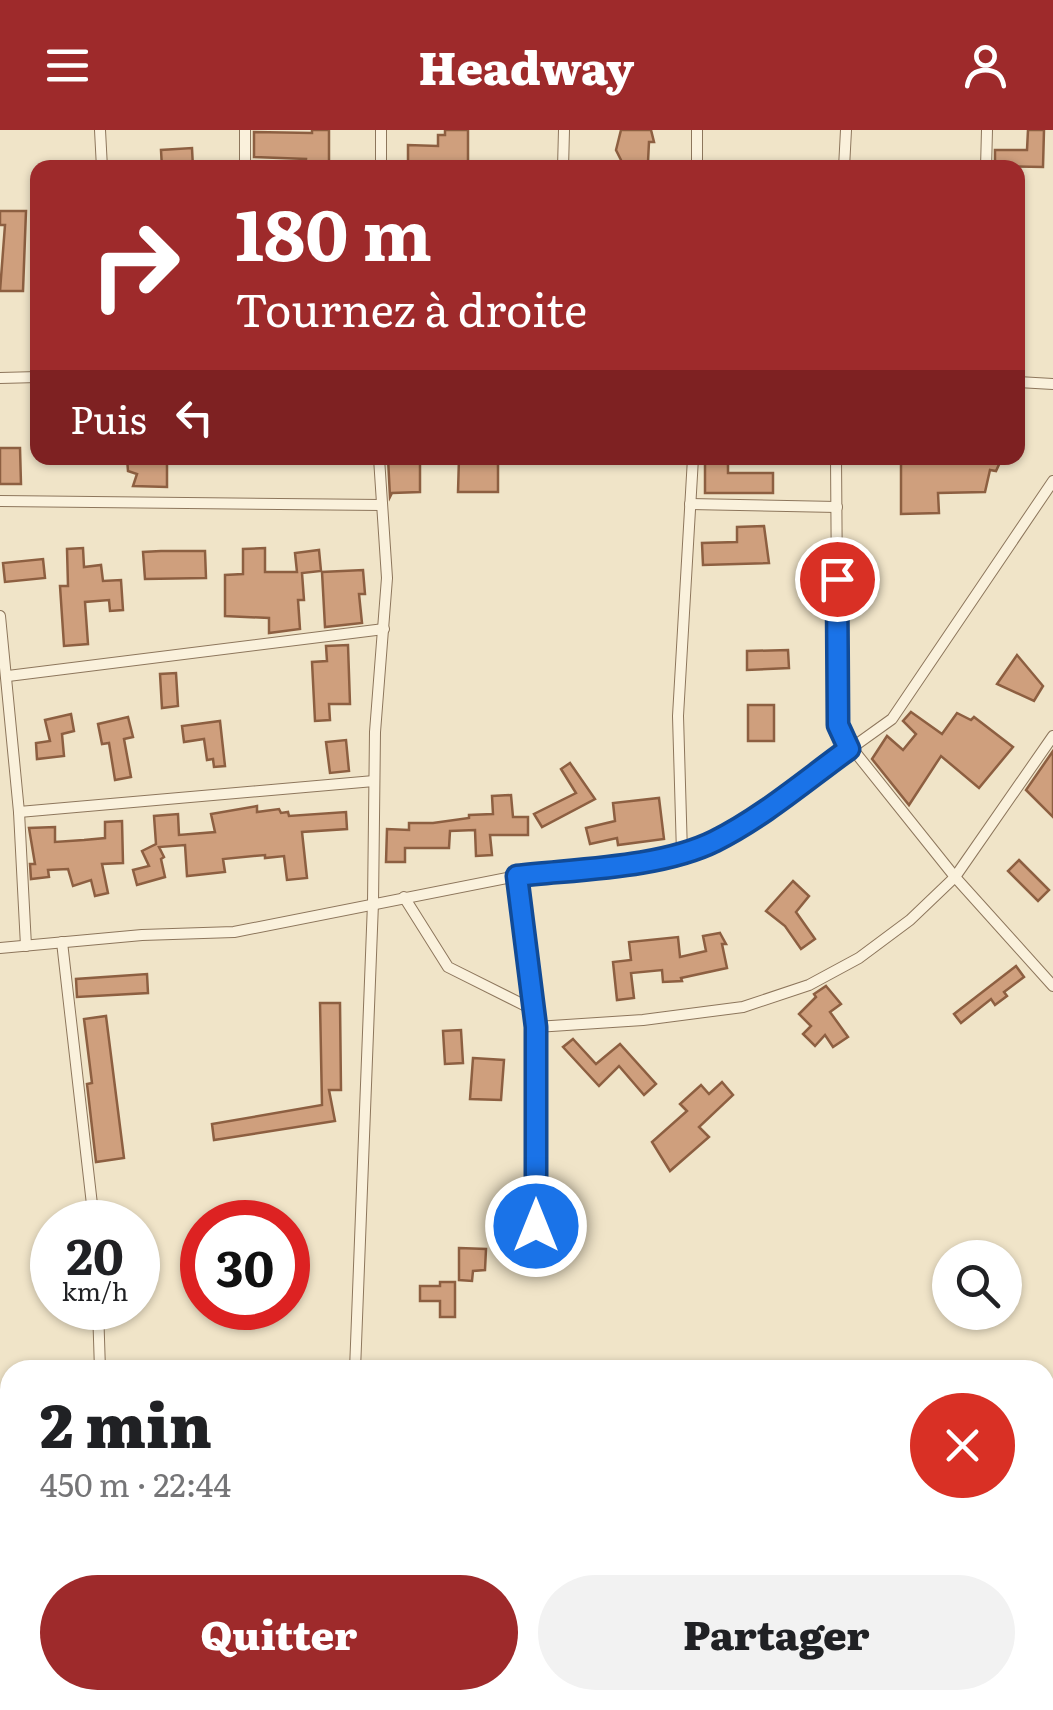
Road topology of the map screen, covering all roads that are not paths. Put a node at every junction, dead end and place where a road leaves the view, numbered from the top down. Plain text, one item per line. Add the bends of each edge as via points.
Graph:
1 (100, 130) edge
2 (245, 130) edge
3 (381, 130) edge
4 (564, 130) edge
5 (697, 130) edge
6 (846, 130) edge
7 (987, 130) edge
8 (102, 160) edge
9 (246, 160) edge
10 (380, 160) edge
11 (562, 160) edge
12 (698, 160) edge
13 (844, 160) edge
14 (986, 160) edge
15 (30, 377) edge
16 (0, 378) edge
17 (1025, 382) edge
18 (1053, 384) edge
19 (379, 465) edge
20 (693, 465) edge
21 (836, 465) edge
22 (1053, 481) edge
23 (0, 501) edge
24 (690, 504) junction
25 (381, 505) junction
26 (837, 507) junction
27 (0, 616) edge
28 (384, 630) junction
29 (8, 676) junction
30 (1053, 736) edge
31 (849, 749) junction
32 (374, 781) junction
33 (19, 812) junction
34 (682, 853) junction
35 (517, 876) junction
36 (955, 876) junction
37 (404, 897) junction
38 (372, 903) junction
39 (62, 942) junction
40 (26, 946) junction
41 (0, 948) edge
42 (1053, 986) edge
43 (534, 1010) junction
44 (536, 1027) junction
45 (91, 1200) edge
46 (536, 1266) dead end
47 (99, 1330) edge
48 (100, 1360) edge
49 (355, 1360) edge

1 - 8 street
2 - 9 street
3 - 10 street
4 - 11 street
5 - 12 street
6 - 13 street
7 - 14 street
15 - 16 street
17 - 18 street
19 - 25 street
20 - 24 street
21 - 26 street
22 - 31 street via 903,707
23 - 25 street
24 - 26 street
24 - 34 street via 678,716
25 - 28 street
26 - 31 street via 838,725
27 - 29 street
28 - 29 street
28 - 32 street
29 - 33 street
30 - 36 street
31 - 34 street via 758,815
31 - 36 street
32 - 33 street
32 - 38 street
33 - 40 street
34 - 35 street
35 - 37 street
35 - 43 street
36 - 42 street
36 - 44 street via 859,958 776,998 743,1008
37 - 38 street
37 - 43 street via 448,968
38 - 39 street via 234,932
38 - 49 street
39 - 40 street
39 - 45 street
40 - 41 street
43 - 44 street
44 - 46 street
47 - 48 street

